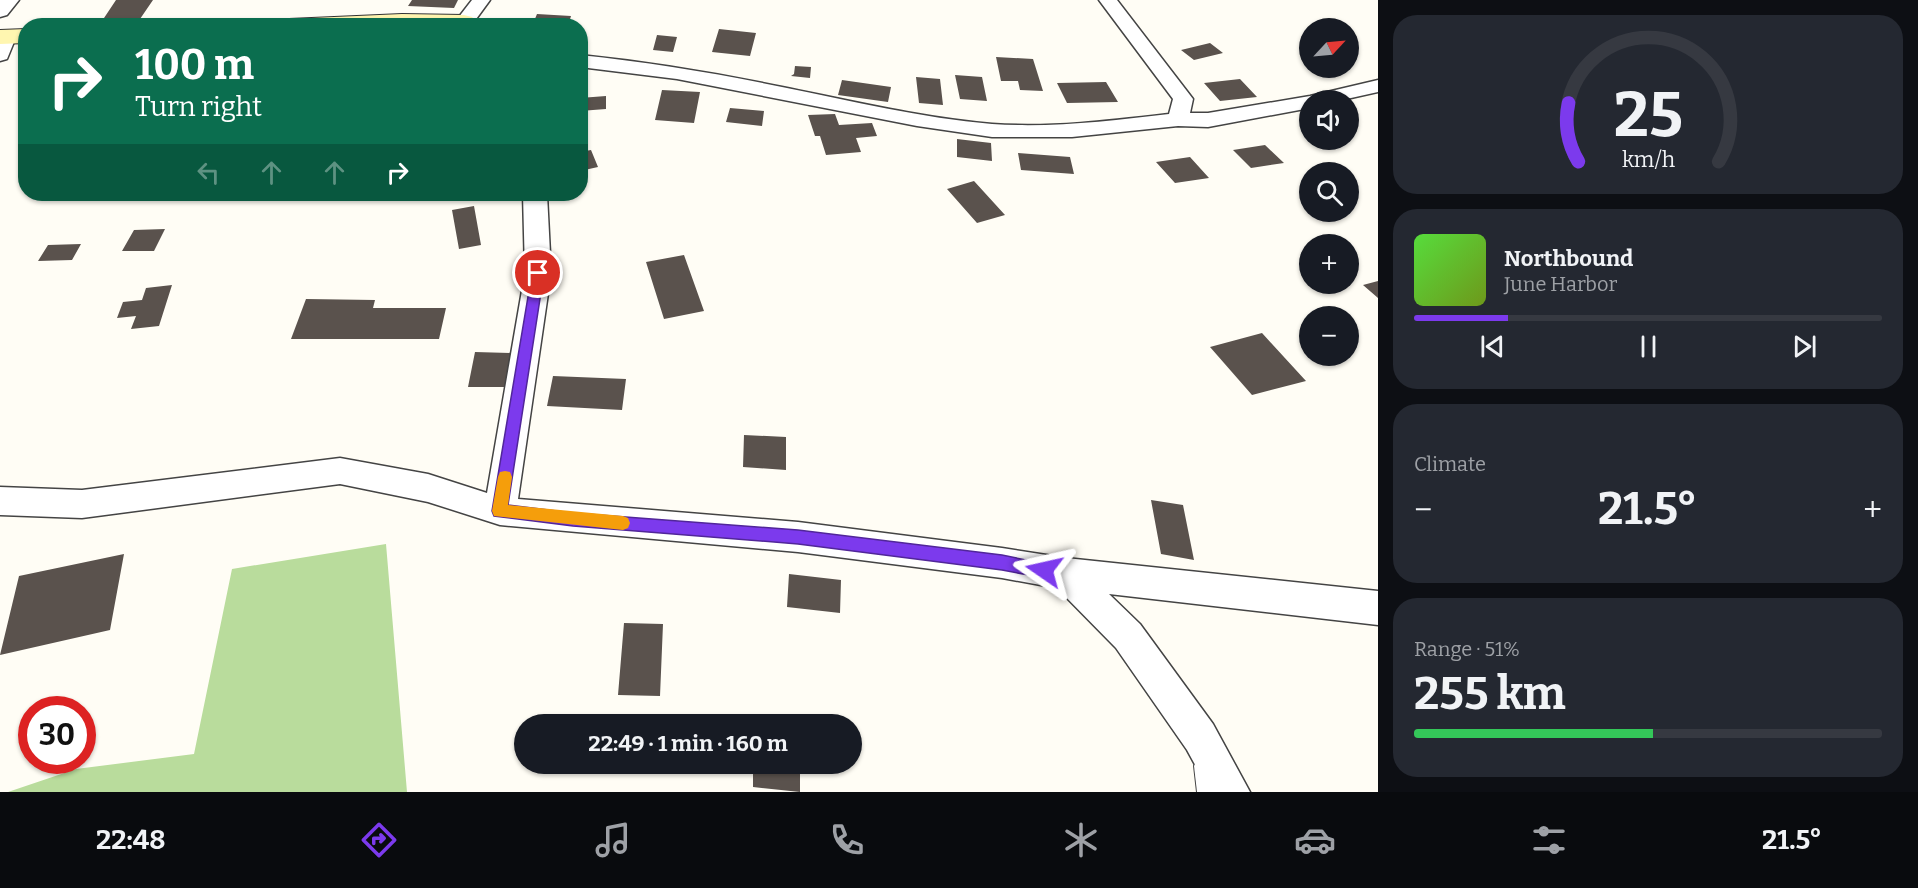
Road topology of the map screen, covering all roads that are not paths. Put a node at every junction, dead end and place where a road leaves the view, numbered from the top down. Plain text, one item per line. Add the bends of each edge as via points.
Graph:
1 (10, 0) edge
2 (481, 0) edge
3 (1108, 0) edge
4 (0, 10) edge
5 (470, 18) edge
6 (588, 62) edge
7 (1378, 86) edge
8 (1359, 90) edge
9 (1299, 104) edge
10 (1178, 119) junction
11 (535, 201) edge
12 (0, 501) edge
13 (500, 511) junction
14 (1066, 574) junction
15 (1378, 608) edge
16 (1200, 736) junction
17 (1206, 792) edge
18 (1231, 792) edge

1 - 4 street
2 - 5 street
3 - 10 street via 1183,99
6 - 10 street via 637,65 967,128 1067,132
7 - 8 street
9 - 10 street via 1208,120
11 - 13 street via 538,273
12 - 13 street via 82,504 340,471 428,488
13 - 14 street via 798,537 1002,562
14 - 15 street
14 - 16 street via 1128,636
16 - 17 lane
16 - 18 street

